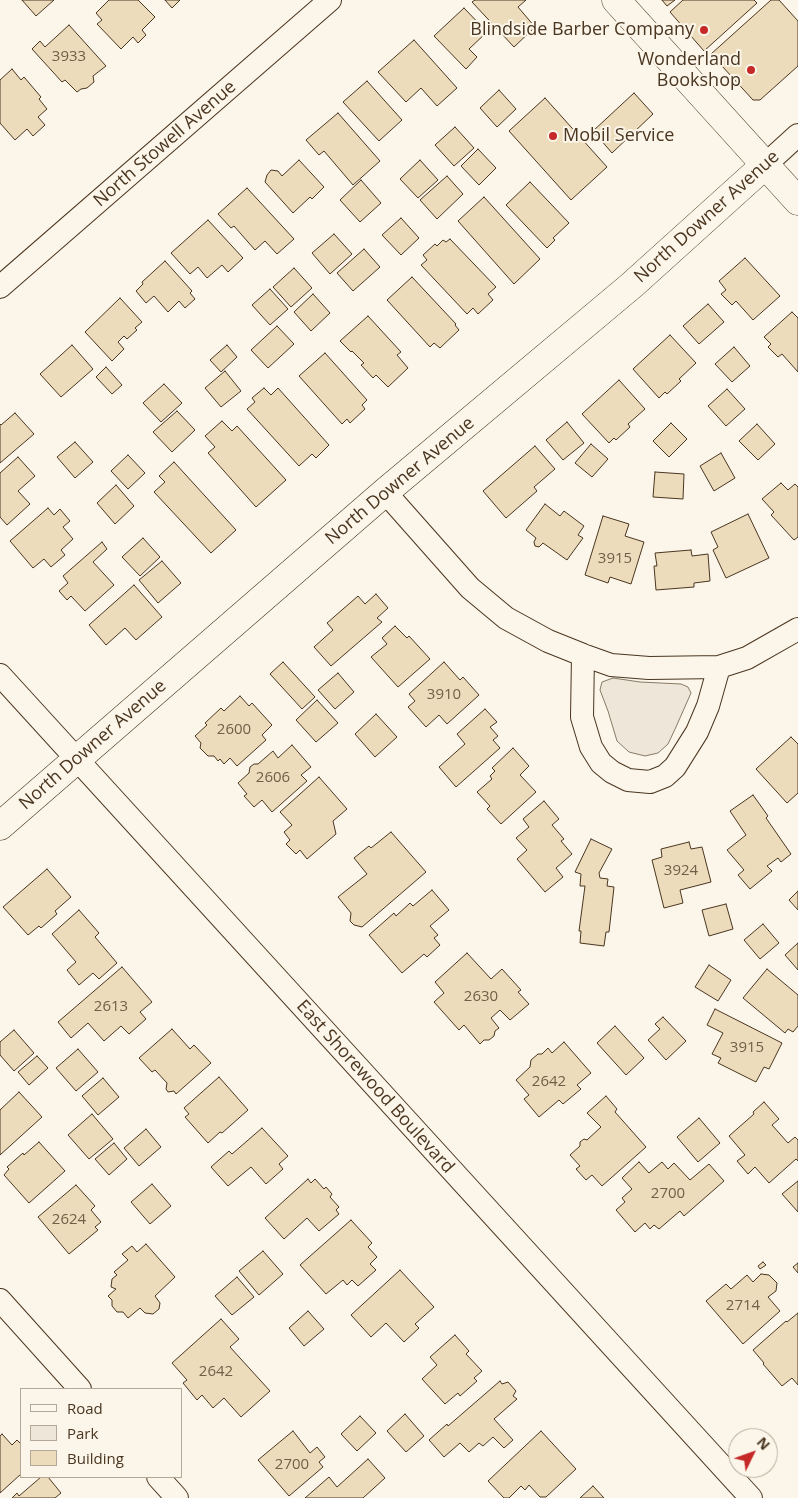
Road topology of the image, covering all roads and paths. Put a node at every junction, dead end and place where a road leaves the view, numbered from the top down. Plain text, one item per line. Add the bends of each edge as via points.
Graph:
1 (330, 0) edge
2 (616, 0) edge
3 (798, 135) edge
4 (765, 165) junction
5 (798, 201) edge
6 (0, 287) edge
7 (385, 492) junction
8 (798, 629) edge
9 (583, 656) junction
10 (719, 667) junction
11 (0, 674) edge
12 (77, 760) junction
13 (0, 826) edge
14 (0, 1300) edge
15 (79, 1388) edge
16 (159, 1478) edge
17 (177, 1498) edge
18 (752, 1498) edge

1 - 6 street, North Stowell Avenue
2 - 4 street
3 - 4 street, North Downer Avenue
4 - 5 street
4 - 7 street, North Downer Avenue via 632,285
7 - 9 street via 470,588 506,618
7 - 12 street, North Downer Avenue
8 - 10 street via 747,658
9 - 10 street via 611,664 649,668
9 - 10 street via 582,717 588,739 601,763 612,772 628,780 650,782 665,776 685,753 708,706
11 - 12 street, East Shorewood Boulevard
12 - 13 street, North Downer Avenue
12 - 18 street, East Shorewood Boulevard
14 - 15 street
16 - 17 street

